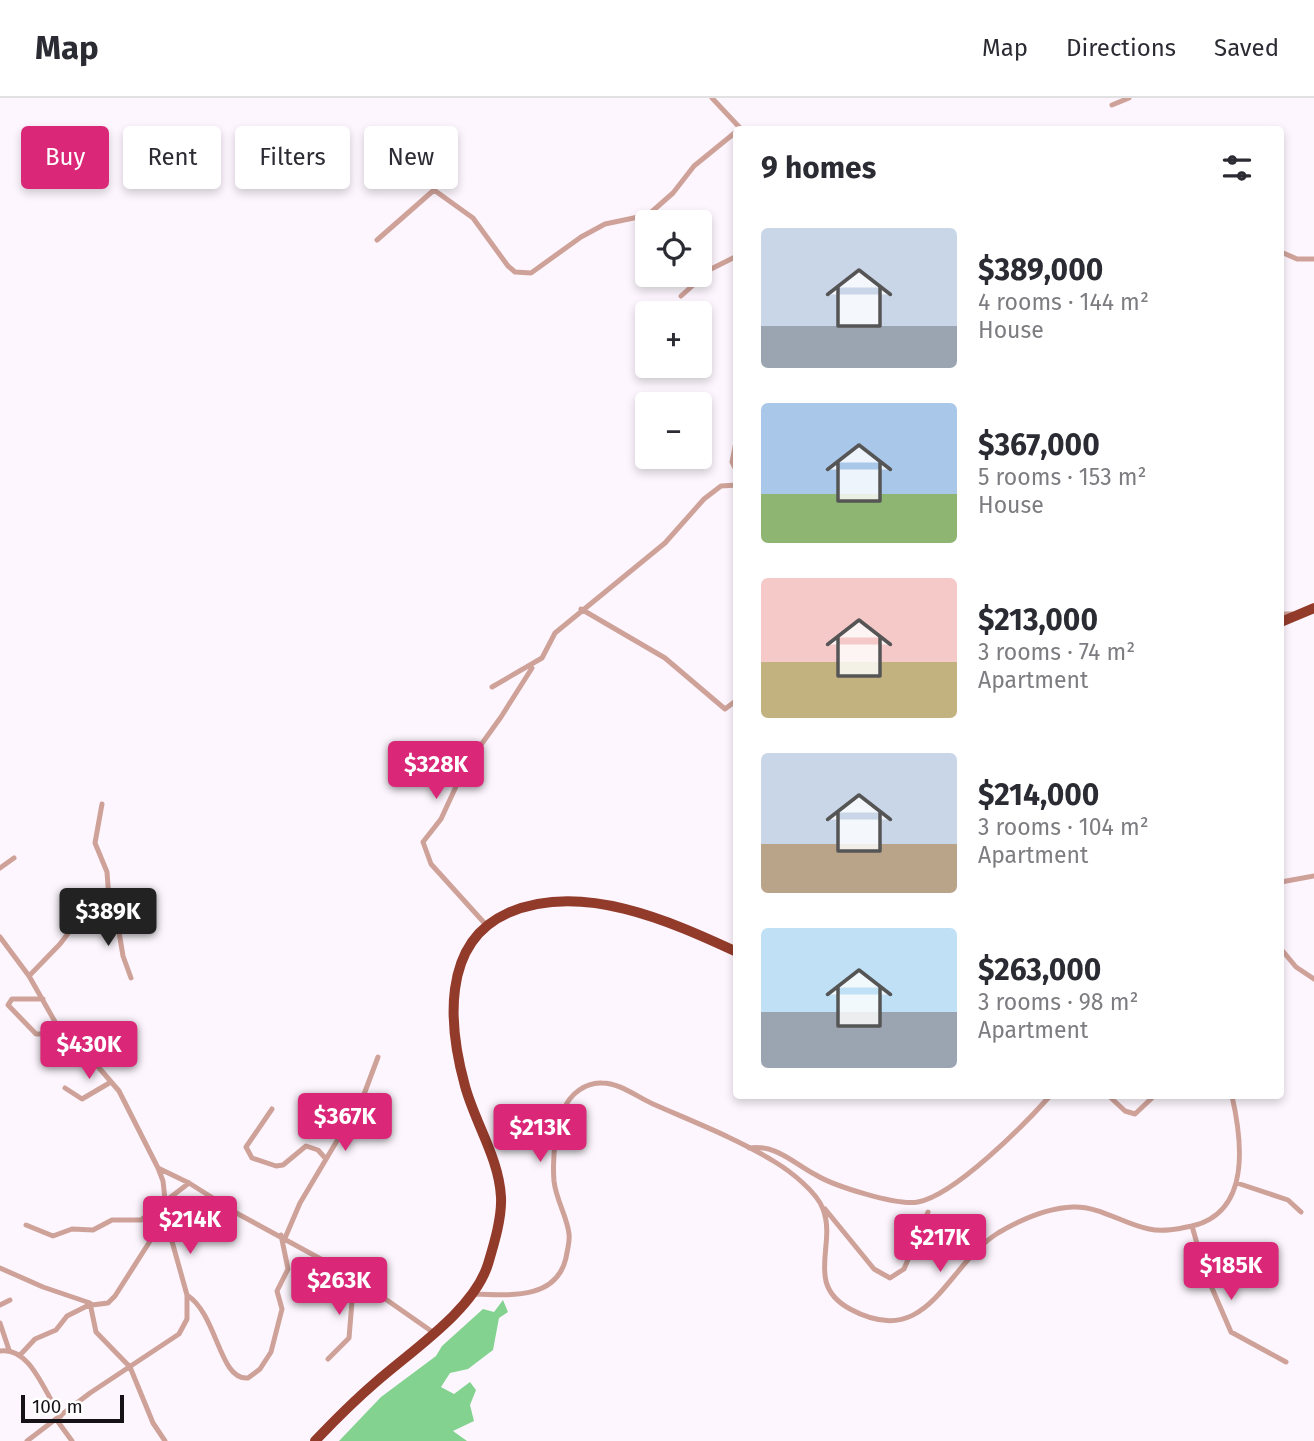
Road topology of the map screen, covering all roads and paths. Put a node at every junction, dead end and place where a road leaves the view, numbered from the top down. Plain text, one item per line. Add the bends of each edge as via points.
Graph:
1 (712, 98) edge
2 (1129, 98) edge
3 (1112, 105) dead end
4 (736, 126) edge
5 (733, 135) edge
6 (377, 240) dead end
7 (1284, 253) edge
8 (733, 257) edge
9 (1314, 259) edge
10 (681, 296) dead end
11 (733, 485) edge
12 (1314, 608) edge
13 (581, 610) junction
14 (1284, 614) edge
15 (1299, 614) junction
16 (1284, 621) edge
17 (533, 665) junction
18 (492, 687) dead end
19 (733, 703) edge
20 (102, 804) dead end
21 (14, 858) dead end
22 (0, 868) edge
23 (1314, 876) edge
24 (1284, 881) edge
25 (104, 905) junction
26 (488, 927) junction
27 (0, 937) edge
28 (733, 950) edge
29 (1284, 953) edge
30 (29, 976) junction
31 (131, 978) dead end
32 (1314, 979) edge
33 (43, 999) junction
34 (62, 1034) junction
35 (378, 1057) dead end
36 (111, 1082) junction
37 (65, 1088) dead end
38 (1047, 1099) edge
39 (1112, 1099) edge
40 (1151, 1099) edge
41 (1233, 1099) edge
42 (272, 1109) dead end
43 (749, 1148) junction
44 (326, 1159) junction
45 (159, 1168) junction
46 (189, 1182) junction
47 (1237, 1183) junction
48 (166, 1201) junction
49 (823, 1207) junction
50 (928, 1212) dead end
51 (1301, 1212) dead end
52 (166, 1216) junction
53 (26, 1225) dead end
54 (1192, 1226) junction
55 (283, 1236) junction
56 (0, 1268) edge
57 (354, 1277) junction
58 (472, 1294) junction
59 (187, 1295) junction
60 (10, 1300) dead end
61 (92, 1304) junction
62 (0, 1305) edge
63 (0, 1323) edge
64 (434, 1333) junction
65 (9, 1350) junction
66 (0, 1351) edge
67 (21, 1354) junction
68 (328, 1359) dead end
69 (1286, 1362) dead end
70 (130, 1367) junction
71 (59, 1418) junction
72 (27, 1441) edge
73 (72, 1441) edge
74 (165, 1441) edge
75 (315, 1441) edge

1 - 4 street
2 - 3 street
5 - 6 street via 694,166 648,215 605,224 531,273 515,272 473,218 434,190
7 - 9 street
8 - 10 street via 721,261
11 - 13 street via 721,486 704,499 665,543
12 - 15 highway
13 - 17 street via 555,633 547,651
13 - 19 street via 665,657 725,709
14 - 15 street
15 - 16 highway
17 - 18 street
17 - 26 street via 465,767 441,819 422,842 431,864
20 - 25 street via 94,843 110,887
21 - 22 street
23 - 24 street
25 - 30 street via 88,907
25 - 31 street via 116,914
26 - 28 highway via 501,916 537,903 587,903 662,920
26 - 58 highway via 458,970 452,1007 465,1088 494,1162 501,1197 488,1265
27 - 30 street
29 - 32 street
30 - 33 street
33 - 34 street
33 - 34 street via 12,999 8,1005 36,1034
34 - 36 street
35 - 44 street via 363,1097
36 - 37 street via 82,1099
36 - 45 street
38 - 43 street via 997,1150 919,1202 880,1198 817,1176 773,1149
39 - 40 street via 1135,1114
41 - 47 street via 1241,1146
42 - 44 street via 246,1147 252,1158 283,1165 306,1146
43 - 49 street via 777,1163
43 - 58 street via 617,1086 586,1086 568,1100 554,1140 554,1183 569,1238 558,1279 548,1287 522,1294
44 - 55 street
45 - 46 street
45 - 48 street
46 - 48 street
46 - 55 street
47 - 51 street via 1288,1200
47 - 54 street via 1220,1209
48 - 52 street
48 - 53 street via 141,1220 112,1220 93,1230 72,1229 46,1236
49 - 50 street via 874,1269 890,1278 904,1269
49 - 54 street via 825,1275 831,1294 858,1313 891,1321 917,1314 990,1239 1043,1212 1091,1208 1152,1230
52 - 59 street
52 - 61 street via 115,1296 107,1303
54 - 69 street via 1205,1272 1231,1332
55 - 57 street
55 - 59 street via 287,1275 277,1291 282,1316 266,1362 248,1378 228,1370 203,1309
56 - 61 street
57 - 64 street
57 - 68 street via 349,1338
58 - 64 highway
59 - 70 street via 187,1319 179,1334
60 - 62 street
61 - 67 street via 67,1316 56,1330 35,1339
61 - 70 street via 96,1332
63 - 65 street
64 - 75 highway
65 - 66 street
65 - 67 street
67 - 71 street
70 - 71 street
70 - 74 street
71 - 72 street
71 - 73 street

